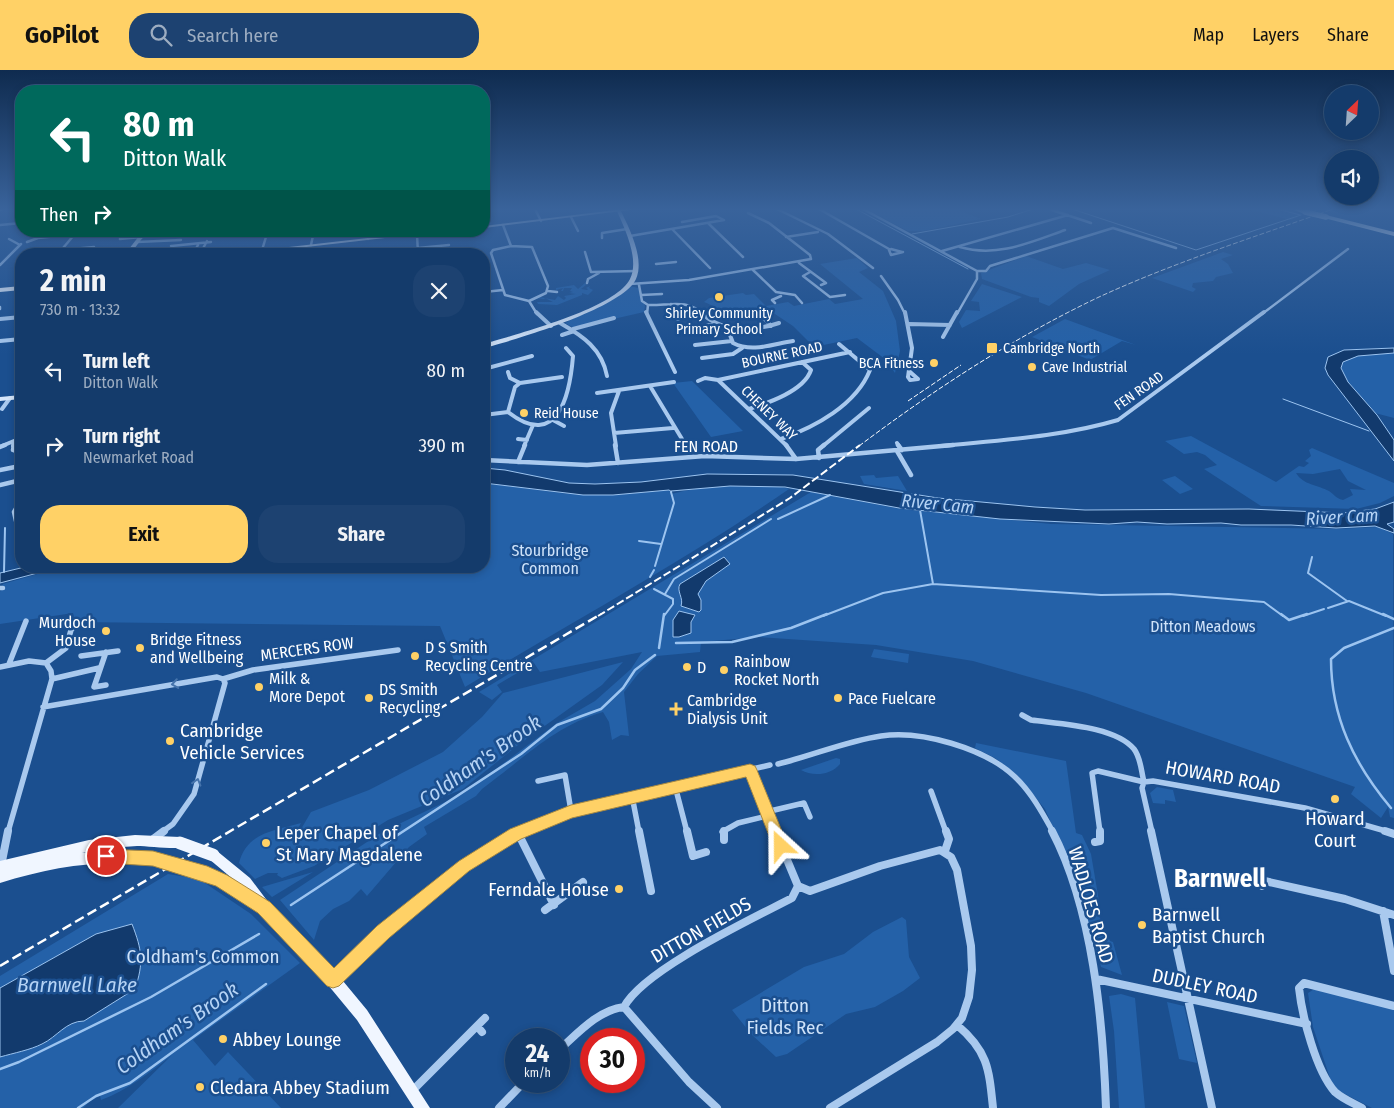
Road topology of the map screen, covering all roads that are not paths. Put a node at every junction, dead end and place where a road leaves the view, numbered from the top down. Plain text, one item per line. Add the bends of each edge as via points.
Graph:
1 (494, 257) edge
2 (536, 257) edge
3 (586, 257) edge
4 (634, 257) edge
5 (700, 257) edge
6 (812, 257) edge
7 (862, 257) edge
8 (953, 257) edge
9 (1017, 257) edge
10 (1337, 257) edge
11 (676, 262) dead end
12 (587, 263) junction
13 (593, 263) dead end
14 (799, 263) junction
15 (656, 264) dead end
16 (710, 268) dead end
17 (873, 268) dead end
18 (753, 270) junction
19 (636, 271) junction
20 (977, 271) junction
21 (810, 272) junction
22 (599, 273) junction
23 (881, 276) dead end
24 (585, 282) dead end
25 (630, 284) junction
26 (639, 285) junction
27 (822, 285) dead end
28 (15, 289) edge
29 (0, 290) edge
30 (502, 290) junction
31 (490, 291) edge
32 (548, 291) junction
33 (557, 292) dead end
34 (791, 292) dead end
35 (662, 294) dead end
36 (795, 295) junction
37 (845, 295) dead end
38 (641, 296) junction
39 (781, 296) junction
40 (529, 300) junction
41 (775, 303) dead end
42 (802, 303) dead end
43 (671, 304) junction
44 (648, 305) junction
45 (15, 318) edge
46 (614, 318) dead end
47 (764, 318) dead end
48 (0, 319) edge
49 (678, 319) dead end
50 (560, 322) junction
51 (779, 323) dead end
52 (714, 324) junction
53 (909, 324) junction
54 (950, 325) junction
55 (551, 326) junction
56 (772, 326) junction
57 (727, 327) junction
58 (694, 328) dead end
59 (574, 330) junction
60 (562, 335) dead end
61 (943, 337) dead end
62 (15, 340) edge
63 (0, 341) edge
64 (732, 341) junction
65 (793, 341) dead end
66 (490, 344) edge
67 (839, 344) dead end
68 (694, 345) dead end
69 (566, 348) dead end
70 (742, 348) junction
71 (850, 352) junction
72 (532, 356) dead end
73 (702, 358) dead end
74 (802, 362) junction
75 (490, 367) edge
76 (909, 371) junction
77 (675, 372) dead end
78 (510, 373) dead end
79 (567, 376) junction
80 (607, 376) dead end
81 (718, 380) junction
82 (698, 381) dead end
83 (674, 382) dead end
84 (520, 383) junction
85 (650, 386) junction
86 (619, 390) junction
87 (597, 393) dead end
88 (10, 398) junction
89 (15, 398) edge
90 (0, 399) edge
91 (869, 408) dead end
92 (2, 409) dead end
93 (749, 409) junction
94 (508, 412) junction
95 (490, 414) edge
96 (553, 420) junction
97 (533, 424) junction
98 (564, 426) dead end
99 (673, 428) junction
100 (614, 433) junction
101 (518, 439) dead end
102 (682, 439) dead end
103 (781, 439) junction
104 (527, 440) junction
105 (14, 441) joint
106 (897, 443) dead end
107 (0, 446) edge
108 (15, 451) edge
109 (900, 451) junction
110 (819, 458) junction
111 (490, 460) edge
112 (796, 460) junction
113 (518, 462) junction
114 (618, 463) junction
115 (15, 467) dead end
116 (0, 470) edge
117 (911, 475) dead end
118 (15, 481) edge
119 (0, 485) edge
120 (15, 507) edge
121 (15, 519) edge
122 (26, 621) dead end
123 (78, 622) dead end
124 (398, 650) dead end
125 (106, 652) junction
126 (118, 652) dead end
127 (81, 656) dead end
128 (46, 663) junction
129 (9, 664) junction
130 (0, 666) edge
131 (99, 668) junction
132 (52, 679) junction
133 (223, 679) junction
134 (106, 685) dead end
135 (43, 708) junction
136 (1022, 715) dead end
137 (778, 764) dead end
138 (770, 765) dead end
139 (750, 770) junction
140 (1144, 782) junction
141 (542, 783) dead end
142 (675, 786) junction
143 (931, 791) dead end
144 (632, 796) junction
145 (571, 812) junction
146 (767, 814) junction
147 (810, 817) dead end
148 (518, 833) junction
149 (1394, 834) edge
150 (152, 840) junction
151 (724, 840) dead end
152 (1095, 842) dead end
153 (946, 851) junction
154 (706, 852) dead end
155 (153, 858) joint
156 (216, 858) junction
157 (0, 867) edge
158 (194, 870) joint
159 (207, 874) junction
160 (0, 877) edge
161 (1260, 880) dead end
162 (583, 882) dead end
163 (798, 886) junction
164 (652, 891) dead end
165 (554, 905) junction
166 (264, 907) junction
167 (545, 910) dead end
168 (1383, 911) junction
169 (1394, 915) edge
170 (1394, 971) edge
171 (1096, 979) junction
172 (333, 980) junction
173 (1188, 999) junction
174 (1394, 1006) edge
175 (624, 1007) junction
176 (485, 1018) dead end
177 (1307, 1024) junction
178 (957, 1025) junction
179 (570, 1041) edge
180 (412, 1090) junction
181 (513, 1093) edge
182 (423, 1108) edge
183 (499, 1108) edge
184 (718, 1108) edge
185 (830, 1108) edge
186 (993, 1108) edge
187 (1106, 1108) edge
188 (1212, 1108) edge
189 (1362, 1108) edge

1 - 30 street
2 - 32 street
3 - 12 street
4 - 19 street
5 - 16 street
6 - 14 street
7 - 17 street
8 - 20 street
9 - 20 street via 986,271
10 - 109 street, FEN ROAD via 1118,420 1057,434
11 - 15 street
12 - 13 street
12 - 22 street via 591,272
14 - 18 street
14 - 21 street
18 - 26 street
18 - 39 street
19 - 22 street
19 - 25 street
20 - 54 street via 977,279
21 - 27 street via 828,283
21 - 37 street via 803,276 829,298
22 - 24 street
23 - 53 street via 903,306
25 - 26 street
25 - 50 street via 600,304
26 - 38 street
28 - 29 main road
30 - 31 street
30 - 40 street via 509,297
32 - 33 street
32 - 40 street
34 - 36 street
35 - 38 street
36 - 39 street
36 - 42 street
38 - 44 street via 643,303
39 - 41 street via 770,298
40 - 55 street via 540,317
43 - 44 street
43 - 49 street
43 - 52 street via 694,306
44 - 77 street via 648,319
45 - 48 street
46 - 59 street
47 - 56 street
50 - 55 street
50 - 59 street
51 - 56 street
52 - 57 street
52 - 58 street
53 - 54 street
53 - 76 street via 912,356
54 - 61 street
55 - 66 street
56 - 57 street
57 - 64 street
59 - 60 street
59 - 80 street via 600,352 606,362
62 - 63 street
64 - 68 street
64 - 70 street
65 - 70 street
67 - 71 street
69 - 79 street via 573,356
70 - 73 street via 733,354
71 - 74 street, BOURNE ROAD
71 - 103 street via 870,370 861,389 804,431
72 - 75 street
74 - 81 street, BOURNE ROAD
74 - 93 street via 812,373 808,378 770,402
76 - 76 street via 910,380 918,379 914,375
78 - 84 street via 510,378
79 - 84 street
79 - 96 street via 568,395
81 - 82 street, CHENEY WAY via 704,378
81 - 93 street, CHENEY WAY
83 - 85 street
84 - 94 street via 515,387
85 - 86 street
85 - 99 street
86 - 87 street
86 - 100 street via 611,413
88 - 89 street
88 - 90 street
88 - 92 street
91 - 110 street via 818,450
93 - 103 street, CHENEY WAY
94 - 95 street
94 - 97 street
96 - 97 street
96 - 98 street
97 - 104 street
99 - 100 street
99 - 102 street
100 - 114 street
101 - 104 street
103 - 112 street, CHENEY WAY
104 - 113 street
105 - 107 street
105 - 108 street via 12,450
106 - 109 street
109 - 110 street, FEN ROAD
109 - 117 street
110 - 112 street, FEN ROAD
111 - 113 street, FEN ROAD
112 - 114 street, FEN ROAD via 705,456
113 - 114 street, FEN ROAD via 556,465
115 - 116 street
118 - 119 street
120 - 121 street
122 - 129 street
123 - 128 street via 71,630 66,648
124 - 133 street, MERCERS ROW via 246,672
125 - 126 street
125 - 127 street
125 - 131 street
128 - 129 street
128 - 132 street
129 - 130 street
131 - 132 street
131 - 134 street via 94,687
132 - 135 street
133 -> 135 street, MERCERS ROW via 217,677
150 -> 133 street via 173,824 194,794 225,683
135 - 157 street
136 - 140 street via 1031,720 1126,741 1138,755
137 - 171 street, WADLOES ROAD via 888,735 920,737 968,748 1013,775 1028,792 1061,852 1079,907
138 - 139 street
139 - 142 street
139 - 146 street
140 - 149 street, HOWARD ROAD via 1298,807
140 - 152 street via 1104,772 1092,773 1101,838
140 - 173 street, HOWARD ROAD via 1142,788
141 - 145 street via 565,775
142 - 144 street
142 - 154 street via 693,856
143 - 153 street via 949,839
144 - 145 street
144 - 164 street
145 - 148 street
146 - 147 street via 804,803
146 - 151 street via 729,826 722,832
146 - 163 street
148 - 165 street
148 - 172 street via 439,885
150 - 156 main road, bridge via 180,843
150 - 157 main road via 71,850
153 - 163 street via 931,851 880,866 810,891
153 - 178 street via 952,859 960,888 972,974 965,1010
155 - 158 main road, bridge
155 - 160 main road via 118,856 69,860
156 - 159 main road via 218,869
156 - 166 main road via 246,882
158 - 159 main road
159 - 166 main road
161 - 168 street via 1317,891
162 - 165 street
163 - 175 street, DITTON FIELDS via 792,898 655,975 636,989
165 - 167 street
166 - 172 main road
168 - 169 street
168 - 170 street
171 - 173 street, DUDLEY ROAD
171 - 187 street, WADLOES ROAD
172 - 180 main road via 362,1015
173 - 177 street, DUDLEY ROAD
173 - 188 street, HOWARD ROAD
174 - 177 street via 1304,983 1299,993
175 - 179 street via 618,1006 605,1013
175 - 184 street via 689,1082
176 - 180 street via 480,1029
177 - 189 street via 1327,1081 1344,1099
178 - 185 street via 933,1044
178 - 186 street via 975,1039 987,1058
180 - 182 main road
181 - 183 street

